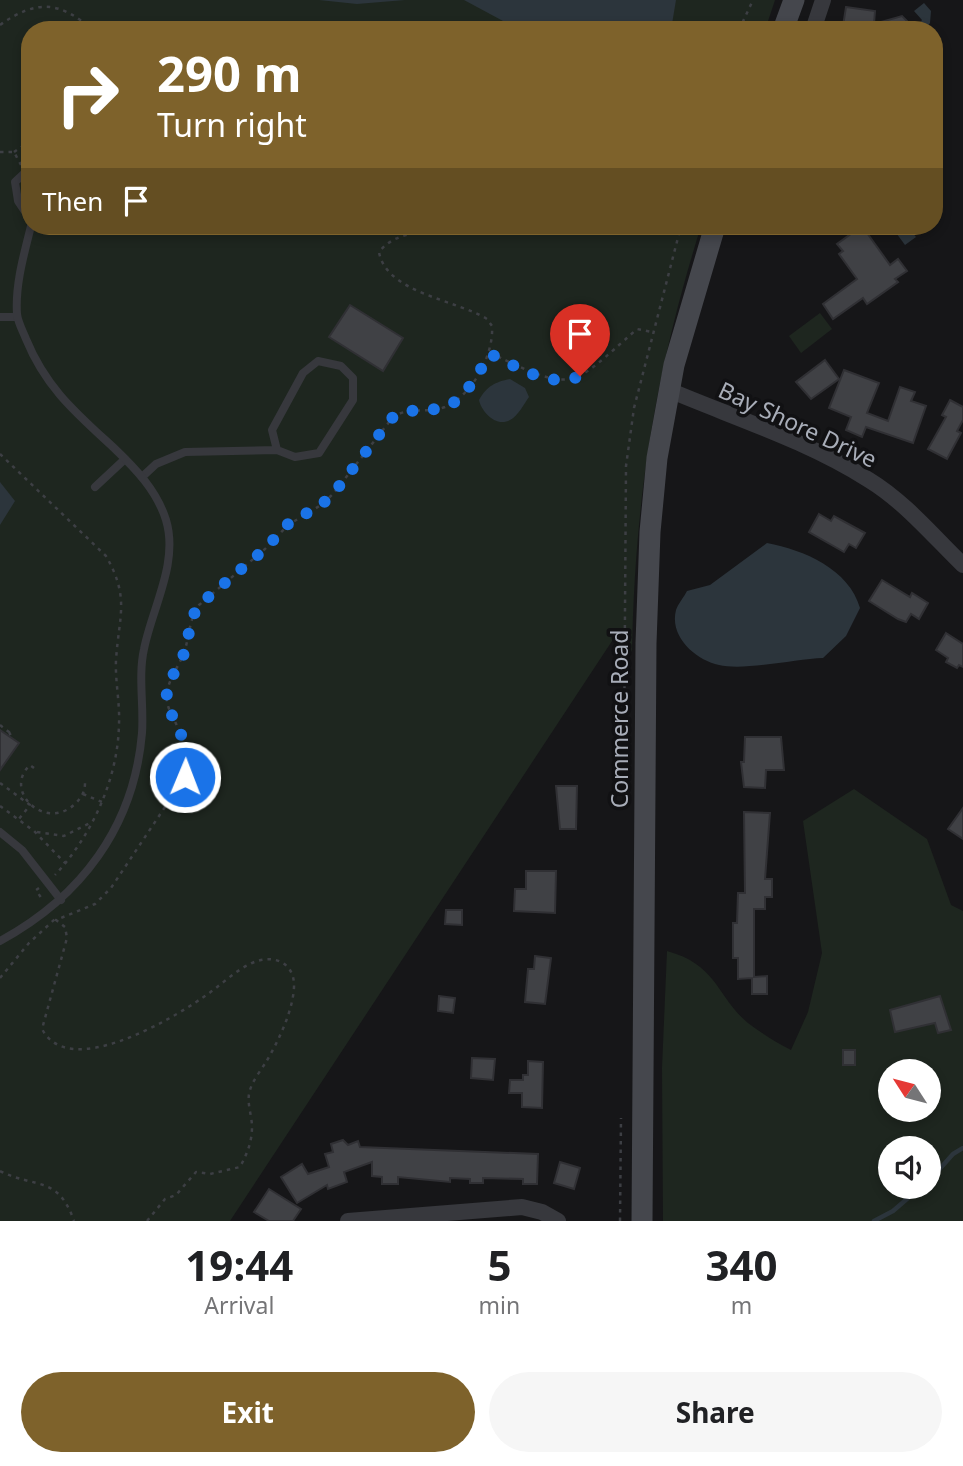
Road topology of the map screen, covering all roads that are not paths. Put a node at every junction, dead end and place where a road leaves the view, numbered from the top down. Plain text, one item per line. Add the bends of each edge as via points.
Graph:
1 (794, 0) edge
2 (823, 0) edge
3 (786, 21) edge
4 (816, 21) edge
5 (21, 176) edge
6 (21, 203) edge
7 (29, 235) edge
8 (712, 235) edge
9 (0, 317) edge
10 (17, 317) junction
11 (669, 390) junction
12 (277, 450) junction
13 (125, 459) junction
14 (142, 477) junction
15 (95, 487) dead end
16 (963, 565) edge
17 (0, 832) edge
18 (61, 900) junction
19 (0, 941) edge
20 (348, 1221) edge
21 (558, 1221) edge
22 (642, 1221) edge

1 - 3 main road
2 - 4 street
5 - 6 lane via 15,182
7 - 10 lane
8 - 11 main road, Commerce Road
9 - 10 lane
10 - 13 lane via 37,367 59,397
11 - 16 street, Bay Shore Drive via 830,458 871,481
11 - 22 main road, Commerce Road via 656,470 647,584
12 - 12 lane via 295,457 319,453 353,400 353,378 341,366 318,361 303,373 272,430
12 - 14 lane via 185,452 156,464
13 - 14 lane
13 - 15 lane
14 - 18 lane via 166,521 169,553 142,658 138,765 115,833 92,868
17 - 18 lane via 22,850
18 - 19 lane
20 - 21 street via 522,1207

